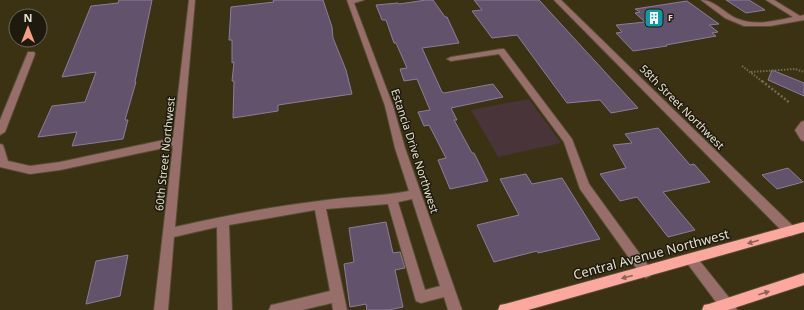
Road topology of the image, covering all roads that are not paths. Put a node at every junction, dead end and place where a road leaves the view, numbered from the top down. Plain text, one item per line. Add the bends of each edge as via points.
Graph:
1 (192, 0) edge
2 (361, 0) edge
3 (557, 0) edge
4 (704, 0) edge
5 (769, 0) edge
6 (350, 1) edge
7 (802, 19) edge
8 (31, 54) dead end
9 (451, 59) dead end
10 (804, 124) edge
11 (0, 132) edge
12 (804, 138) edge
13 (178, 141) junction
14 (0, 148) edge
15 (416, 194) junction
16 (392, 199) junction
17 (320, 206) junction
18 (223, 221) junction
19 (804, 227) edge
20 (790, 231) junction
21 (169, 233) junction
22 (691, 259) junction
23 (646, 272) junction
24 (804, 279) edge
25 (448, 290) junction
26 (338, 295) junction
27 (728, 307) edge
28 (161, 310) edge
29 (225, 310) edge
30 (276, 310) edge
31 (340, 310) edge
32 (455, 310) edge
33 (505, 310) edge
34 (709, 310) edge

1 - 13 street, 60th Street Northwest
2 - 6 street
3 - 20 street, 58th Street Northwest
4 - 7 street via 736,21 746,24
5 - 7 street
6 - 15 street, Estancia Drive Northwest via 389,106
8 - 11 street
9 - 23 street via 501,51 569,141 584,186
10 - 12 street via 800,130
13 - 14 street via 30,170 4,164
13 - 21 street, 60th Street Northwest
15 - 16 street
15 - 25 street, Estancia Drive Northwest
16 - 17 street
16 - 25 street via 421,297
17 - 18 street
17 - 26 street
18 - 21 street
18 - 29 street
19 - 20 main road, Central Avenue Northwest
20 -> 22 main road, Central Avenue Northwest
21 - 28 street, 60th Street Northwest
22 - 23 main road, Central Avenue Northwest
22 - 27 street
23 -> 33 main road, Central Avenue Northwest
27 -> 24 main road
25 - 32 street, Estancia Drive Northwest
26 - 30 street
26 - 31 street
27 - 34 main road

